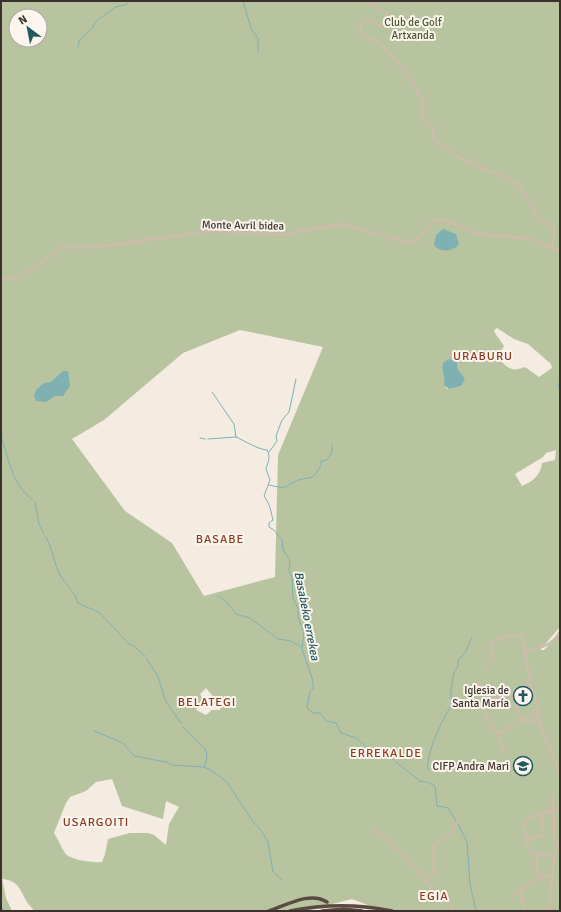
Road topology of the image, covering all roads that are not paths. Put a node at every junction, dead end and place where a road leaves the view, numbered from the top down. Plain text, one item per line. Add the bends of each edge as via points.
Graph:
1 (368, 1) edge
2 (551, 247) junction
3 (560, 252) edge
4 (1, 278) edge
5 (560, 631) edge
6 (525, 651) junction
7 (485, 669) dead end
8 (530, 681) junction
9 (478, 682) dead end
10 (512, 695) junction
11 (491, 699) dead end
12 (538, 710) junction
13 (534, 716) junction
14 (522, 720) junction
15 (531, 721) junction
16 (540, 725) junction
17 (500, 733) junction
18 (505, 753) dead end
19 (560, 774) edge
20 (553, 796) dead end
21 (560, 809) edge
22 (553, 811) junction
23 (541, 817) dead end
24 (459, 821) dead end
25 (372, 828) dead end
26 (526, 839) junction
27 (560, 839) edge
28 (556, 845) junction
29 (537, 854) junction
30 (554, 856) junction
31 (537, 876) junction
32 (551, 876) junction
33 (542, 877) junction
34 (537, 880) junction
35 (427, 881) junction
36 (520, 893) junction
37 (513, 896) dead end
38 (327, 902) dead end
39 (344, 907) junction
40 (269, 911) edge
41 (290, 911) edge
42 (323, 911) edge
43 (362, 911) edge
44 (392, 911) edge
45 (454, 911) edge
46 (526, 911) edge
47 (549, 911) edge

1 - 2 street via 387,14 388,21 381,26 365,20 360,26 360,34 380,43 405,71 423,100 421,115 433,128 433,139 460,158 519,185 536,218 549,223 554,229
2 - 3 street
2 - 4 street, Monte Avril bidea via 530,239 481,234 439,219 433,221 418,240 410,243 340,224 283,234 211,231 97,247 62,247 56,249 24,276 14,280
5 - 6 street via 539,650
6 - 7 street via 522,636 510,635 491,643 493,654 490,664
6 - 8 street
8 - 10 street
8 - 12 street
9 - 17 street via 491,725
10 - 11 street
10 - 14 street
12 - 13 street via 539,714
12 - 13 street via 533,710
13 - 14 street
13 - 15 street
13 - 16 street
14 - 15 street
14 - 17 street
15 - 16 street
16 - 19 street
17 - 18 street via 498,740
20 - 22 street
21 - 22 street
22 - 26 street via 535,815 527,820 524,827
22 - 28 street
23 - 26 street via 544,836
24 - 35 street via 451,834 434,845 434,872
25 - 35 street via 396,846
26 - 29 street via 530,850
27 - 28 street
28 - 30 street
29 - 30 street
29 - 31 street
30 - 32 street
31 - 33 street
31 - 34 street
32 - 33 street
32 - 47 street
33 - 34 street
34 - 36 street
35 - 45 street via 448,900
36 - 37 street
36 - 46 street
38 - 40 highway via 316,897
39 - 41 highway via 321,906
39 - 42 highway
39 - 43 highway
39 - 44 highway via 358,905

